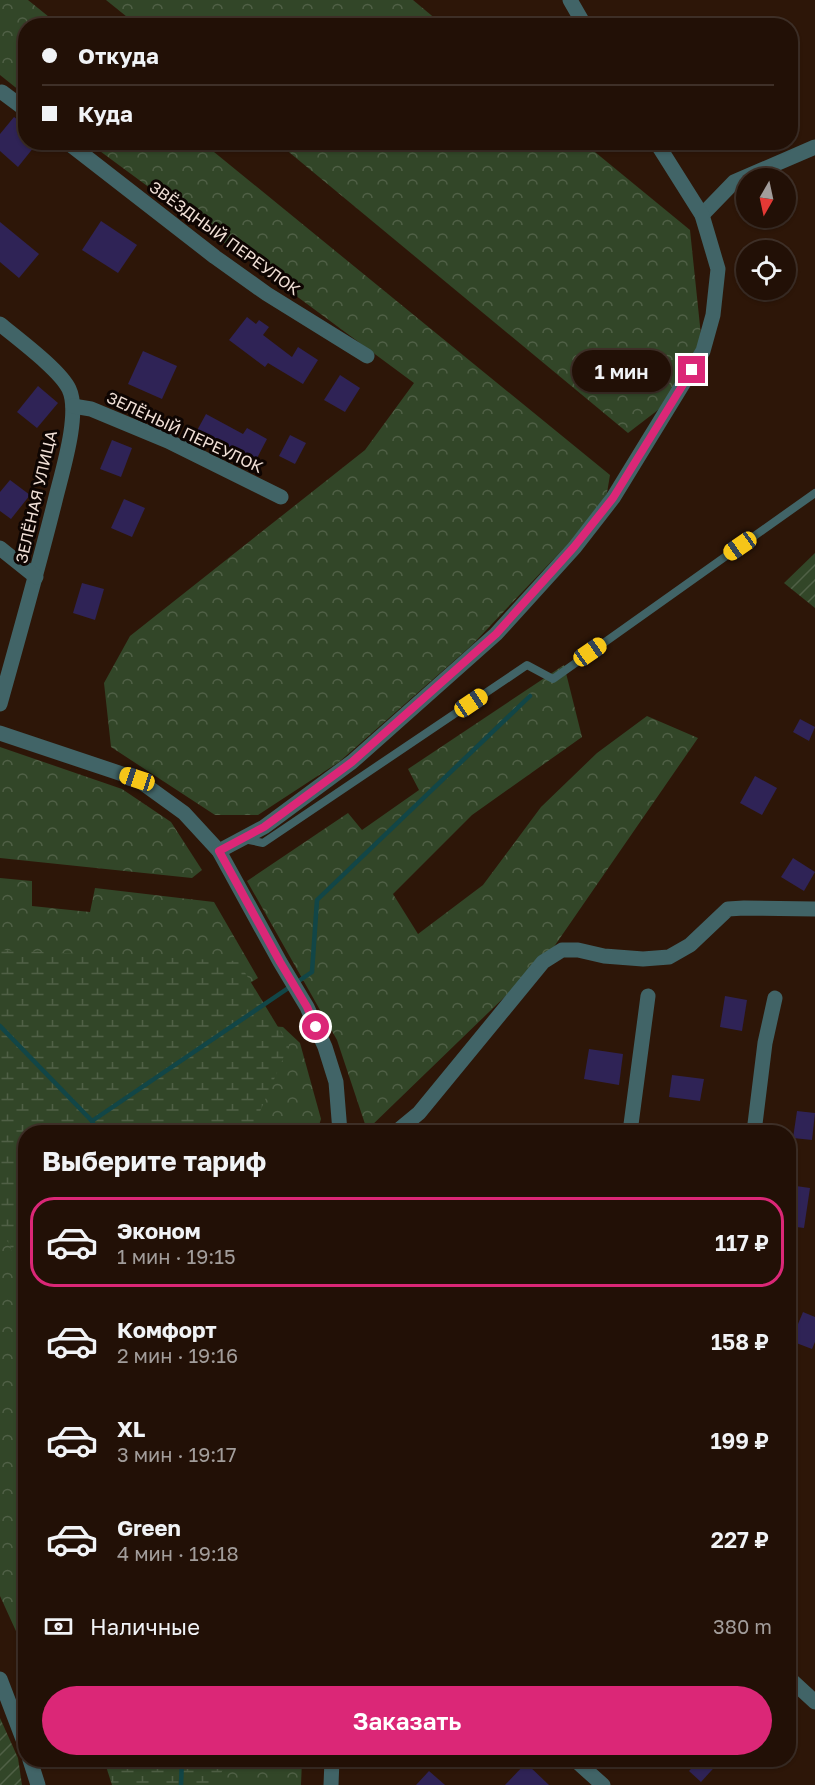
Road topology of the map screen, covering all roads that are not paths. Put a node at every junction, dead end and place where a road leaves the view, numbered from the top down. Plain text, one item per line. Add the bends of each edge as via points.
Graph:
1 (570, 0) edge
2 (580, 18) edge
3 (1, 93) edge
4 (18, 105) edge
5 (815, 147) edge
6 (77, 150) edge
7 (662, 150) edge
8 (702, 215) junction
9 (0, 324) edge
10 (367, 356) dead end
11 (73, 406) junction
12 (815, 493) edge
13 (281, 497) dead end
14 (0, 548) edge
15 (36, 577) junction
16 (0, 704) edge
17 (0, 733) edge
18 (243, 839) junction
19 (219, 851) junction
20 (815, 909) edge
21 (648, 996) dead end
22 (775, 998) dead end
23 (339, 1125) edge
24 (404, 1125) edge
25 (631, 1125) edge
26 (755, 1125) edge
27 (0, 1679) edge
28 (796, 1684) edge
29 (815, 1702) edge
30 (18, 1726) edge
31 (32, 1767) edge
32 (332, 1767) edge
33 (583, 1767) edge
34 (38, 1785) edge
35 (331, 1785) edge
36 (603, 1785) edge

1 - 2 street
3 - 4 street
5 - 8 street via 734,182
6 - 10 street, ЗВЁЗДНЫЙ ПЕРЕУЛОК via 267,294
7 - 8 street
8 - 18 street via 718,268 713,315 703,351 613,498 496,634 352,762
9 - 11 street, ЗЕЛЁНАЯ УЛИЦА via 58,374 69,390
11 - 13 street, ЗЕЛЁНЫЙ ПЕРЕУЛОК via 91,409 168,441
11 - 15 street, ЗЕЛЁНАЯ УЛИЦА via 66,455
12 - 18 lane via 553,679 527,665 263,843
14 - 15 street
15 - 16 street, ЗЕЛЁНАЯ УЛИЦА
17 - 19 street via 137,779 184,813
18 - 19 street
19 - 23 street via 307,1007 325,1047 336,1082
20 - 24 street via 728,909 690,945 669,957 642,959 562,950 543,962 419,1113
21 - 25 street
22 - 26 street
27 - 30 street
28 - 29 street
31 - 34 street
32 - 35 street
33 - 36 street

